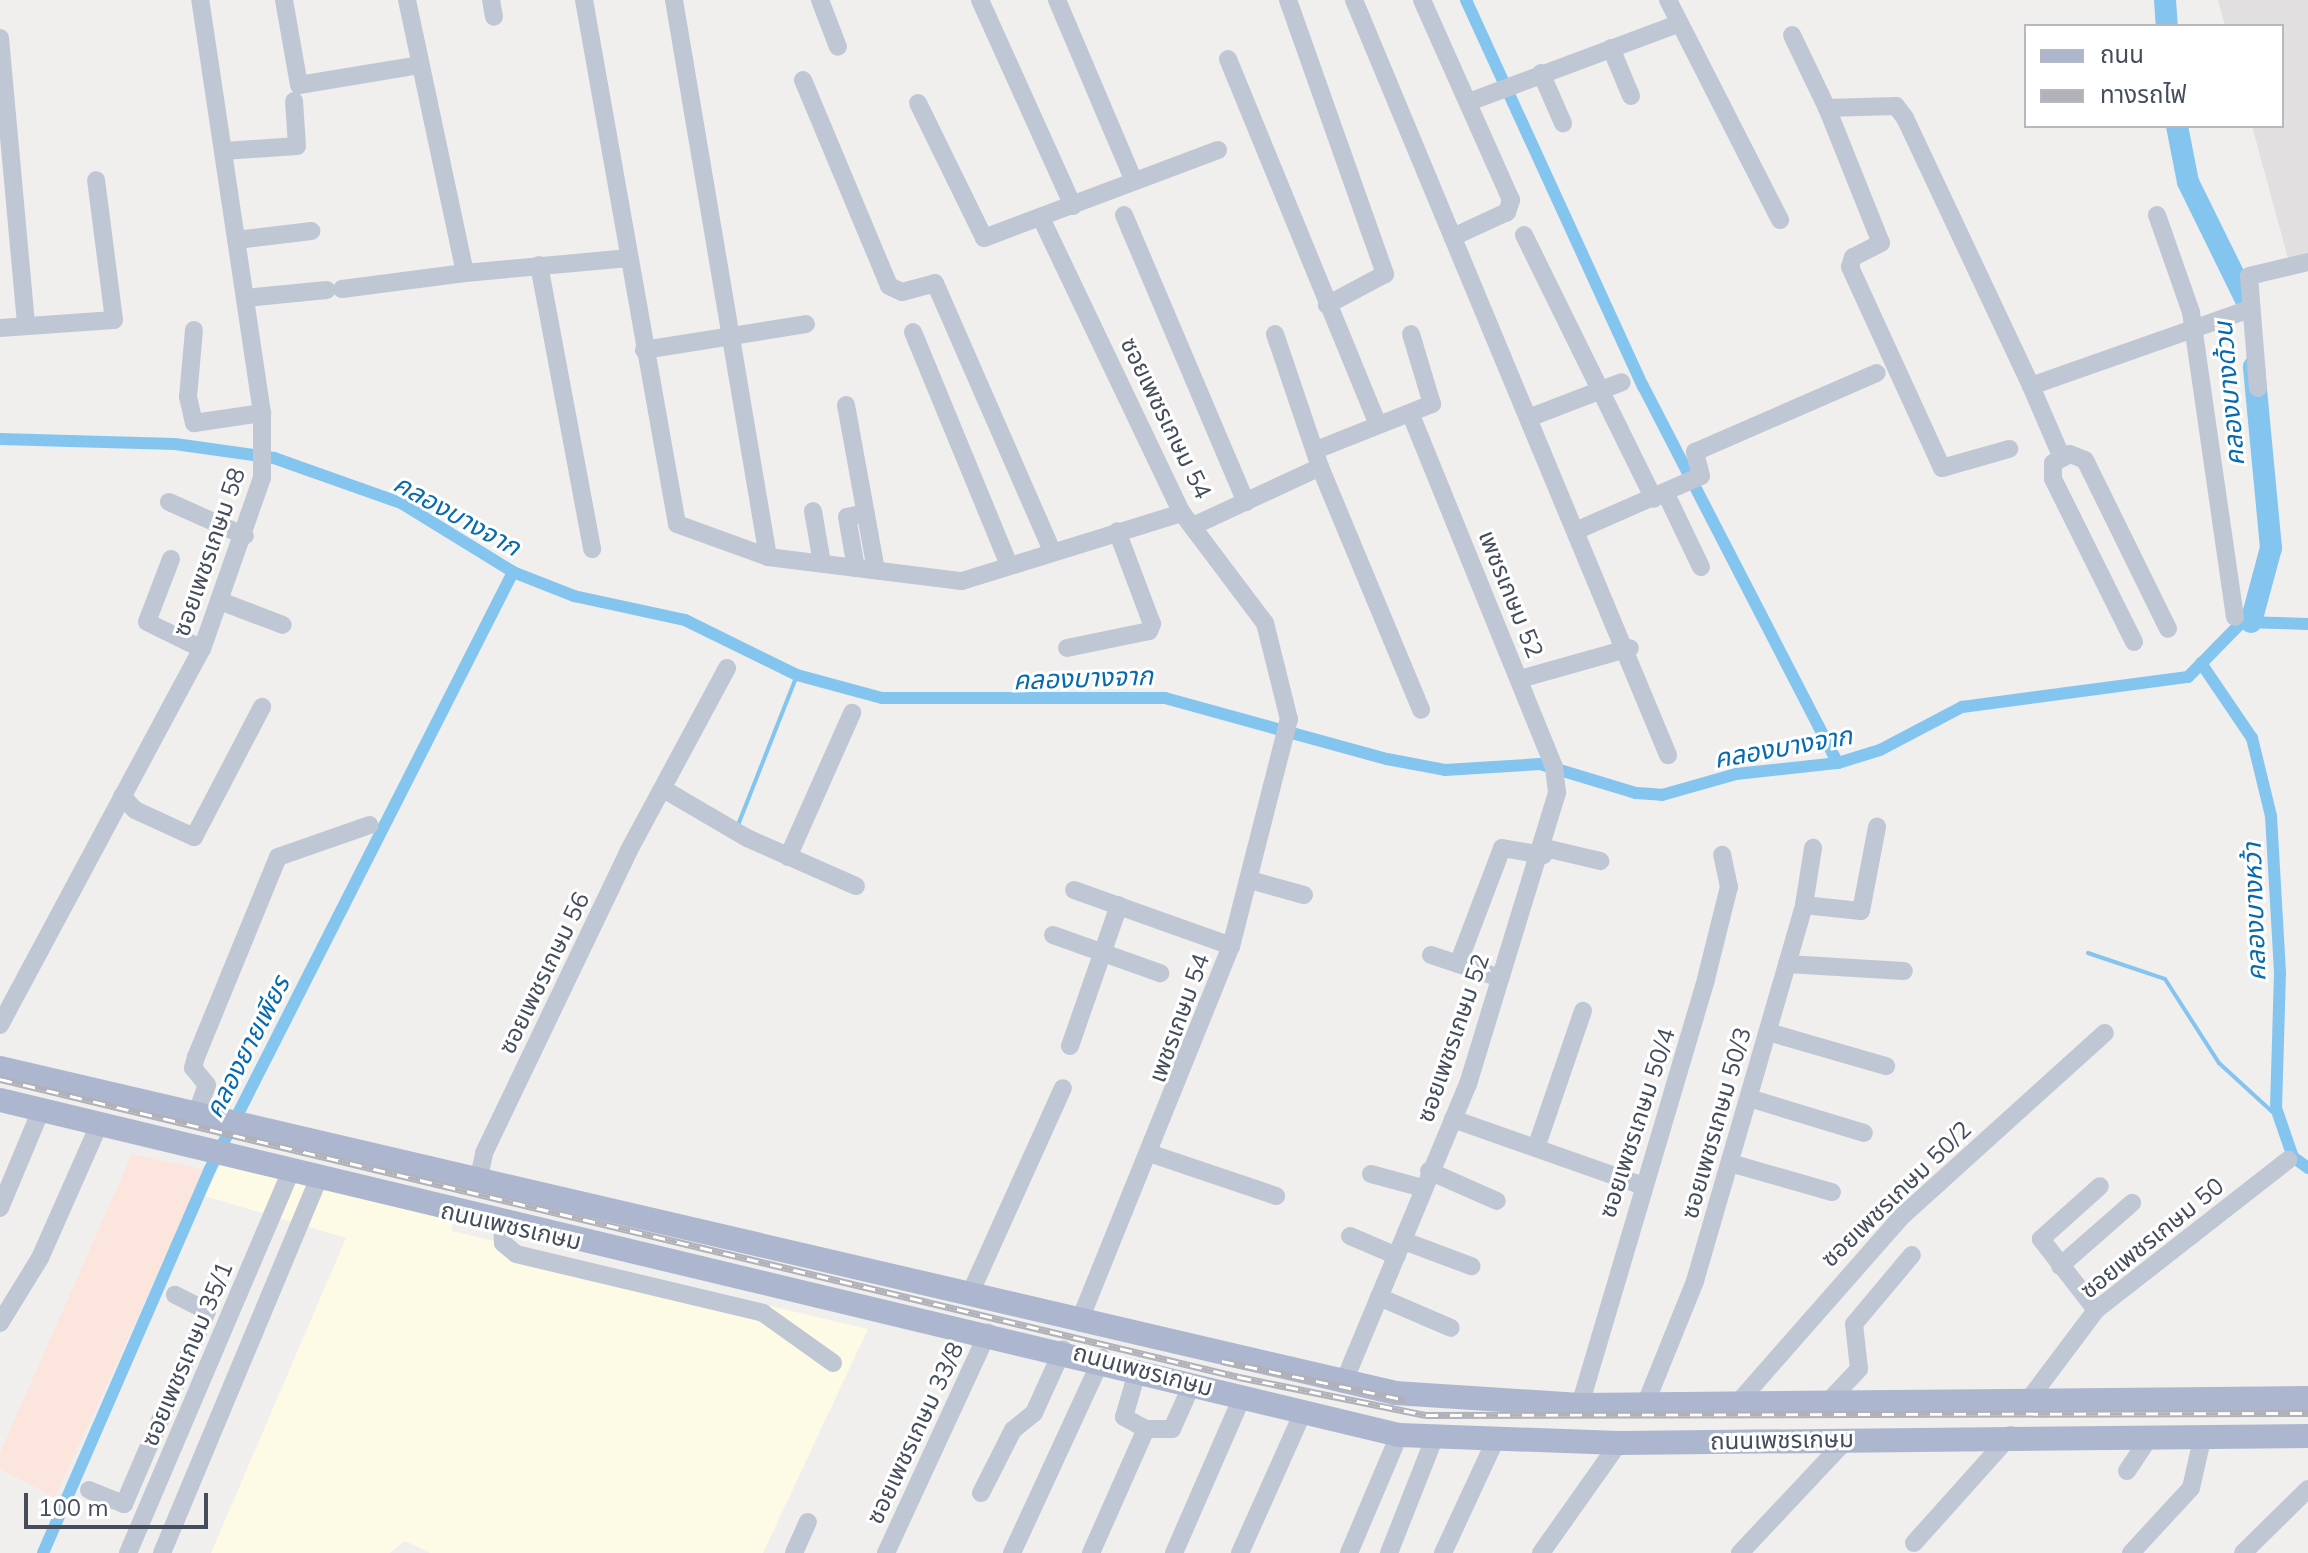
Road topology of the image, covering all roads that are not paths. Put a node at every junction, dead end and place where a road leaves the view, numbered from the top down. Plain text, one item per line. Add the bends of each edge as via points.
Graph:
1 (200, 0) edge
2 (284, 0) edge
3 (407, 0) edge
4 (584, 0) edge
5 (674, 0) edge
6 (820, 0) edge
7 (980, 0) edge
8 (1057, 0) edge
9 (1288, 0) edge
10 (1354, 0) edge
11 (1422, 0) edge
12 (1668, 0) edge
13 (1678, 24) junction
14 (1792, 35) dead end
15 (0, 38) edge
16 (838, 47) dead end
17 (1611, 48) junction
18 (1228, 59) dead end
19 (420, 65) junction
20 (1541, 73) junction
21 (803, 80) dead end
22 (1631, 96) dead end
23 (294, 101) dead end
24 (1469, 102) junction
25 (918, 103) dead end
26 (1827, 108) junction
27 (1563, 123) dead end
28 (1218, 150) dead end
29 (225, 151) junction
30 (1133, 179) junction
31 (96, 180) dead end
32 (1073, 206) junction
33 (1124, 215) dead end
34 (2157, 215) dead end
35 (1042, 220) junction
36 (1780, 220) dead end
37 (311, 231) dead end
38 (1524, 235) dead end
39 (1453, 237) junction
40 (236, 240) junction
41 (629, 258) junction
42 (2308, 262) edge
43 (539, 265) junction
44 (465, 273) junction
45 (245, 298) junction
46 (1327, 305) junction
47 (2242, 311) junction
48 (2193, 323) junction
49 (806, 324) dead end
50 (26, 326) junction
51 (0, 328) edge
52 (194, 330) dead end
53 (913, 332) dead end
54 (1275, 334) dead end
55 (1411, 334) dead end
56 (732, 335) junction
57 (644, 350) junction
58 (1877, 373) dead end
59 (1622, 382) dead end
60 (2031, 386) junction
61 (2258, 388) dead end
62 (1599, 390) junction
63 (846, 405) dead end
64 (262, 413) junction
65 (1412, 417) junction
66 (1531, 417) junction
67 (1377, 423) junction
68 (2009, 449) dead end
69 (2062, 458) junction
70 (1318, 459) junction
71 (1660, 496) junction
72 (169, 502) dead end
73 (1246, 502) junction
74 (813, 511) dead end
75 (852, 511) junction
76 (1187, 519) junction
77 (1580, 529) junction
78 (1117, 531) junction
79 (245, 536) junction
80 (592, 549) dead end
81 (1051, 549) junction
82 (768, 557) junction
83 (171, 559) dead end
84 (822, 563) junction
85 (1009, 565) junction
86 (1701, 567) dead end
87 (856, 568) junction
88 (876, 570) junction
89 (220, 601) junction
90 (2235, 617) dead end
91 (283, 625) dead end
92 (2168, 629) dead end
93 (2134, 642) dead end
94 (1067, 648) dead end
95 (1630, 648) junction
96 (202, 649) junction
97 (727, 668) dead end
98 (1520, 679) junction
99 (262, 707) dead end
100 (1421, 710) dead end
101 (852, 713) dead end
102 (1289, 719) joint
103 (1668, 755) dead end
104 (665, 790) junction
105 (1557, 792) joint
106 (122, 796) junction
107 (370, 825) dead end
108 (1877, 827) dead end
109 (1813, 848) dead end
110 (1544, 852) junction
111 (1722, 855) dead end
112 (788, 856) junction
113 (1600, 861) dead end
114 (1250, 880) junction
115 (856, 886) dead end
116 (1074, 890) dead end
117 (1304, 895) dead end
118 (1119, 905) junction
119 (1804, 905) junction
120 (1053, 935) dead end
121 (1231, 946) junction
122 (1103, 953) junction
123 (1431, 955) dead end
124 (1458, 964) junction
125 (1787, 964) junction
126 (1904, 971) dead end
127 (1160, 973) dead end
128 (1500, 978) junction
129 (1583, 1011) dead end
130 (0, 1025) edge
131 (1768, 1032) junction
132 (2105, 1033) dead end
133 (1070, 1046) dead end
134 (1886, 1066) dead end
135 (0, 1068) edge
136 (1063, 1088) dead end
137 (1749, 1098) junction
138 (0, 1100) edge
139 (41, 1110) junction
140 (196, 1115) junction
141 (1453, 1119) junction
142 (99, 1125) junction
143 (1864, 1133) dead end
144 (1536, 1148) junction
145 (1152, 1154) junction
146 (2288, 1160) dead end
147 (1730, 1163) junction
148 (290, 1173) junction
149 (1371, 1174) dead end
150 (1426, 1179) junction
151 (318, 1180) junction
152 (478, 1182) junction
153 (1643, 1186) junction
154 (2100, 1186) dead end
155 (1832, 1192) dead end
156 (1276, 1196) dead end
157 (1497, 1201) dead end
158 (2132, 1203) dead end
159 (0, 1208) edge
160 (502, 1224) junction
161 (1350, 1236) dead end
162 (1400, 1248) junction
163 (1912, 1255) dead end
164 (1471, 1266) dead end
165 (2060, 1266) junction
166 (175, 1295) dead end
167 (969, 1296) junction
168 (1379, 1297) junction
169 (2096, 1310) junction
170 (202, 1322) junction
171 (0, 1323) edge
172 (1079, 1323) junction
173 (1451, 1328) dead end
174 (223, 1330) junction
175 (988, 1332) junction
176 (1063, 1349) junction
177 (1102, 1358) junction
178 (833, 1363) dead end
179 (1138, 1369) junction
180 (1192, 1384) junction
181 (1343, 1384) junction
182 (1243, 1395) junction
183 (2308, 1398) edge
184 (2121, 1401) junction
185 (2027, 1402) junction
186 (2071, 1402) junction
187 (1826, 1404) junction
188 (1580, 1405) junction
189 (1645, 1405) junction
190 (1736, 1405) junction
191 (1304, 1410) junction
192 (1146, 1429) junction
193 (1399, 1435) junction
194 (2011, 1435) junction
195 (2151, 1435) junction
196 (2203, 1435) junction
197 (2073, 1436) junction
198 (2117, 1436) junction
199 (2308, 1436) edge
200 (1434, 1439) junction
201 (1847, 1439) junction
202 (1494, 1443) junction
203 (1619, 1443) junction
204 (2127, 1471) dead end
205 (2308, 1489) edge
206 (89, 1490) dead end
207 (981, 1493) dead end
208 (808, 1522) dead end
209 (1914, 1543) dead end
210 (128, 1553) edge
211 (162, 1553) edge
212 (794, 1553) edge
213 (886, 1553) edge
214 (1012, 1553) edge
215 (1091, 1553) edge
216 (1174, 1553) edge
217 (1240, 1553) edge
218 (1349, 1553) edge
219 (1389, 1553) edge
220 (1443, 1553) edge
221 (1541, 1553) edge
222 (1740, 1553) edge
223 (2131, 1553) edge
224 (2243, 1553) edge

1 - 29 street, ซอยเพชรเกษม 58
2 - 19 street via 299,85
3 - 19 street
4 - 41 street
5 - 56 street
6 - 16 street
7 - 32 street
8 - 30 street
9 - 46 street via 1385,274
10 - 39 street
11 - 24 street
12 - 13 street
13 - 17 street
13 - 36 street
14 - 26 street
15 - 50 street
17 - 20 street
17 - 22 street
18 - 46 street
19 - 44 street
20 - 24 street
20 - 27 street
21 - 81 street via 889,286 902,292 935,283
23 - 29 street via 297,146
24 - 39 street via 1512,206
25 - 35 street via 984,238
26 - 60 street via 1896,106 1905,118
26 - 68 street via 1881,243 1853,257 1850,267 1942,468
28 - 30 street
29 - 40 street, ซอยเพชรเกษม 58
30 - 32 street
31 - 50 street via 117,314 108,322
32 - 35 street
33 - 73 street
34 - 48 street
35 - 76 street, ซอยเพชรเกษม 54
37 - 40 street
38 - 62 street
39 - 66 street
40 - 45 street, ซอยเพชรเกษม 58
41 - 43 street
41 - 57 street
42 - 47 street via 2249,276
43 - 44 street
43 - 80 street
44 - 45 street
45 - 64 street, ซอยเพชรเกษม 58
46 - 67 street
47 - 48 street
47 - 61 street
48 - 60 street
48 - 90 street
49 - 56 street
50 - 51 street
52 - 64 street via 188,397 194,423
53 - 85 street
54 - 70 street
55 - 65 street via 1434,398
56 - 57 street
56 - 82 street
57 - 82 street via 677,524
58 - 71 street via 1695,452 1702,475
59 - 62 street
60 - 69 street
62 - 66 street
62 - 71 street
63 - 75 street
64 - 79 street, ซอยเพชรเกษม 58 via 266,452
65 - 67 street
65 - 98 street, เพชรเกษม 52
66 - 77 street
67 - 70 street
69 - 92 street via 2075,453 2085,460
69 - 93 street via 2050,468 2053,479
70 - 73 street
70 - 100 street
71 - 77 street
71 - 86 street
72 - 79 street
73 - 76 street
74 - 84 street
75 - 87 street
75 - 88 street
76 - 78 street
76 - 102 street, ซอยเพชรเกษม 54 via 1265,623
77 - 95 street
78 - 81 street
78 - 94 street via 1152,624 1149,631
79 - 89 street, ซอยเพชรเกษม 58
81 - 85 street
82 - 84 street
83 - 96 street via 147,622
84 - 87 street
85 - 88 street via 962,581
87 - 88 street
89 - 91 street
89 - 96 street, ซอยเพชรเกษม 58
95 - 98 street
95 - 103 street
96 - 106 street, ซอยเพชรเกษม 58
97 - 104 street, ซอยเพชรเกษม 56
98 - 105 street, เพชรเกษม 52 via 1549,753
99 - 106 street via 194,837 135,810
101 - 112 street
102 - 114 street, เพชรเกษม 54 via 1284,757
104 - 112 street
104 - 152 street, ซอยเพชรเกษม 56 via 484,1153
105 - 110 street, ซอยเพชรเกษม 52
106 - 130 street, ซอยเพชรเกษม 58
107 - 140 street via 278,857 196,1057 193,1068 207,1085
108 - 119 street via 1861,911
109 - 119 street, ซอยเพชรเกษม 50/3
110 - 113 street
110 - 124 street via 1502,848
110 - 128 street, ซอยเพชรเกษม 52
111 - 153 street, ซอยเพชรเกษม 50/4 via 1729,887
112 - 115 street
114 - 117 street
114 - 121 street, เพชรเกษม 54
116 - 118 street
118 - 121 street
118 - 122 street
119 - 125 street, ซอยเพชรเกษม 50/3
120 - 122 street
121 - 145 street, เพชรเกษม 54
122 - 127 street
122 - 133 street
123 - 124 street
124 - 128 street
125 - 126 street
125 - 131 street, ซอยเพชรเกษม 50/3
128 - 141 street, ซอยเพชรเกษม 52
129 - 144 street
131 - 134 street
131 - 137 street, ซอยเพชรเกษม 50/3
132 - 190 street, ซอยเพชรเกษม 50/2 via 1900,1218
135 - 140 main road, ถนนเพชรเกษม
136 - 167 street
137 - 143 street
137 - 147 street, ซอยเพชรเกษม 50/3
138 - 139 main road, ถนนเพชรเกษม
139 - 142 main road, ถนนเพชรเกษม
139 - 159 street
140 - 152 main road, ถนนเพชรเกษม
141 - 144 street
141 - 150 street, ซอยเพชรเกษม 52
142 - 148 main road, ถนนเพชรเกษม
142 - 171 street via 40,1258
144 - 153 street
145 - 156 street
145 - 172 street, เพชรเกษม 54
146 - 169 street, ซอยเพชรเกษม 50
147 - 155 street
147 - 189 street, ซอยเพชรเกษม 50/3 via 1695,1281
148 - 151 main road, ถนนเพชรเกษม
148 - 174 street, ซอยเพชรเกษม 35/1
149 - 150 street
150 - 157 street
150 - 162 street, ซอยเพชรเกษม 52
151 - 160 main road, ถนนเพชรเกษม
151 - 211 street
152 - 167 main road, ถนนเพชรเกษม
153 - 188 street, ซอยเพชรเกษม 50/4
154 - 165 street via 2041,1239
158 - 165 street
160 - 175 main road, ถนนเพชรเกษม
160 - 178 street via 503,1243 516,1254 763,1313
161 - 162 street
162 - 164 street
162 - 168 street, ซอยเพชรเกษม 52
163 - 187 street via 1854,1324 1859,1369
165 - 169 street
166 - 170 street via 207,1311
167 - 172 main road, ถนนเพชรเกษม
168 - 173 street
168 - 181 street, ซอยเพชรเกษม 52
169 - 185 street, ซอยเพชรเกษม 50
170 - 174 street
170 - 206 street via 124,1504
172 - 181 main road, ถนนเพชรเกษม
174 - 210 street, ซอยเพชรเกษม 35/1
175 - 176 main road, ถนนเพชรเกษม
175 - 213 street, ซอยเพชรเกษม 33/8
176 - 177 main road, ถนนเพชรเกษม
176 - 207 street via 1034,1413 1013,1430
177 - 179 main road, ถนนเพชรเกษม
177 - 214 street
179 - 180 main road, ถนนเพชรเกษม
179 - 192 street via 1124,1417
180 - 182 main road, ถนนเพชรเกษม
180 - 192 street via 1172,1429
181 - 188 main road, ถนนเพชรเกษม
182 - 191 main road, ถนนเพชรเกษม
182 - 216 street
183 - 184 main road, ถนนเพชรเกษม
184 - 186 main road, ถนนเพชรเกษม
184 - 198 main road via 2107,1419
185 - 186 main road, ถนนเพชรเกษม
185 - 187 main road, ถนนเพชรเกษม
186 - 197 main road via 2088,1427
187 - 190 main road, ถนนเพชรเกษม
188 - 189 main road, ถนนเพชรเกษม
189 - 190 main road, ถนนเพชรเกษม
191 - 193 main road, ถนนเพชรเกษม
191 - 217 street
192 - 215 street
193 - 200 main road, ถนนเพชรเกษม
193 - 218 street
194 - 197 main road, ถนนเพชรเกษม
194 - 201 main road, ถนนเพชรเกษม
194 - 209 street
195 - 196 main road, ถนนเพชรเกษม
195 - 198 main road, ถนนเพชรเกษม
195 - 204 street
196 - 199 main road, ถนนเพชรเกษม
196 - 223 street via 2191,1488
197 - 198 main road, ถนนเพชรเกษม
200 - 202 main road, ถนนเพชรเกษม
200 - 219 street
201 - 203 main road, ถนนเพชรเกษม
201 - 222 street
202 - 203 main road, ถนนเพชรเกษม
202 - 220 street
203 - 221 street
205 - 224 street
208 - 212 street

